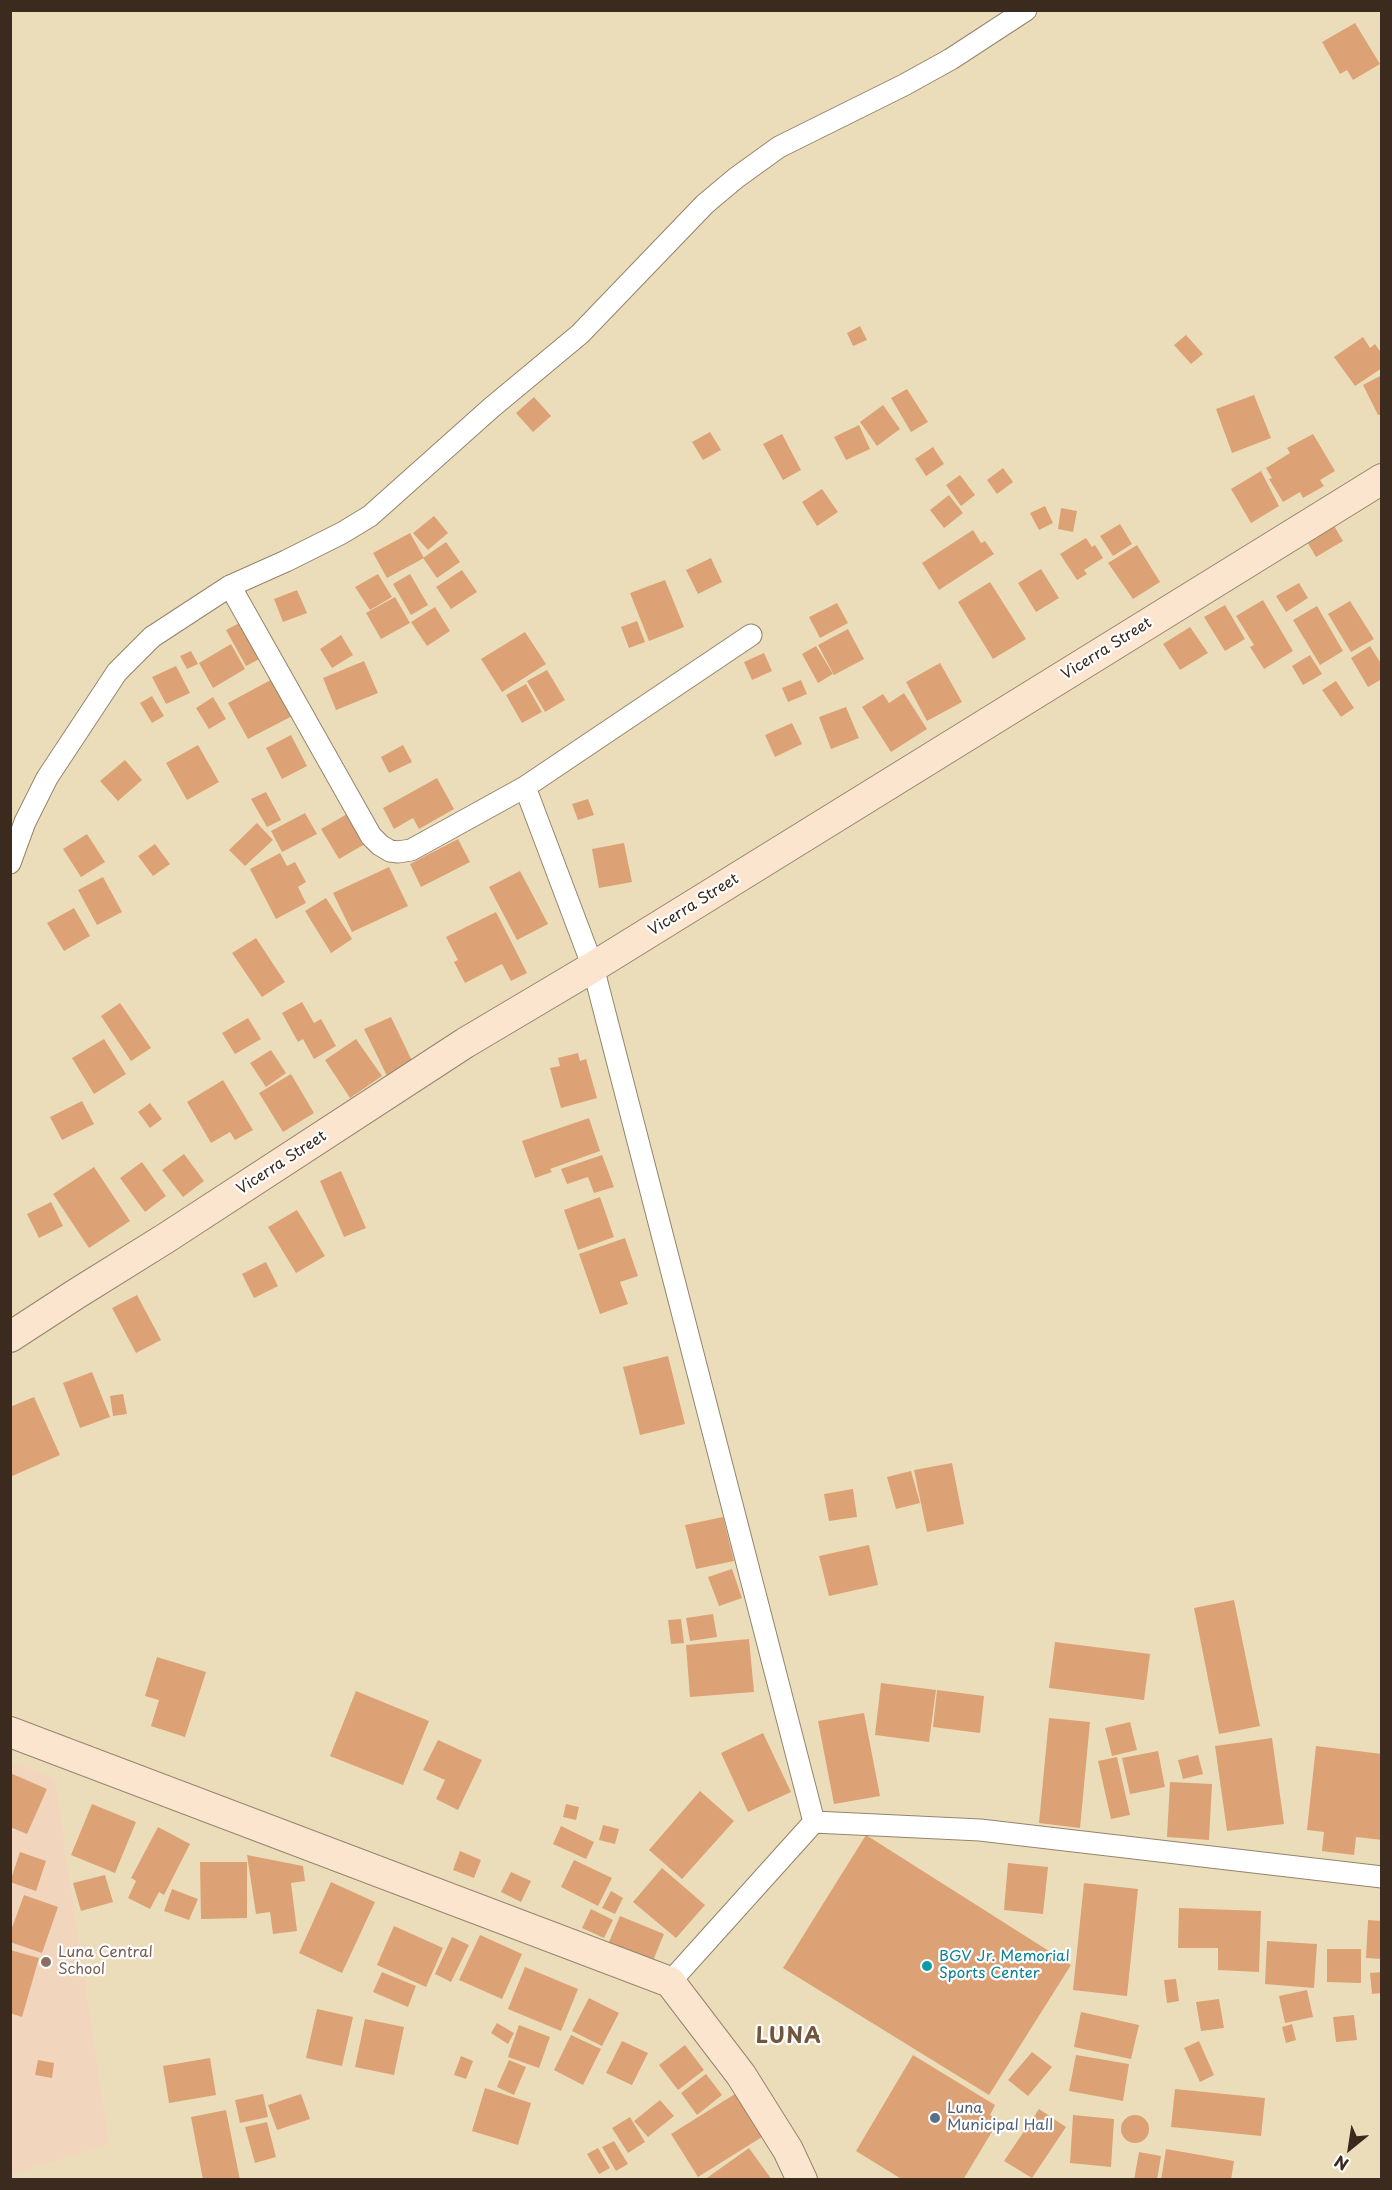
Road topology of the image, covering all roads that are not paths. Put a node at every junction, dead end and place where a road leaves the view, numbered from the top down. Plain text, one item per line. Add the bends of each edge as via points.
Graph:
1 (1026, 10) edge
2 (1382, 479) edge
3 (230, 586) junction
4 (751, 635) dead end
5 (525, 787) junction
6 (10, 863) edge
7 (593, 967) junction
8 (10, 1337) edge
9 (10, 1732) edge
10 (814, 1822) junction
11 (1382, 1877) edge
12 (670, 1982) junction
13 (802, 2180) edge

1 - 3 street via 904,85 779,147 735,178 580,334 370,516
2 - 7 main road, Vicerra Street
3 - 5 street via 371,836 380,845 390,851 411,850
3 - 6 street via 152,637 117,672 47,778
4 - 5 street
5 - 7 street
7 - 8 main road, Vicerra Street via 465,1042
7 - 10 street
9 - 12 main road
10 - 11 street via 980,1830
10 - 12 street
12 - 13 main road via 741,2075

